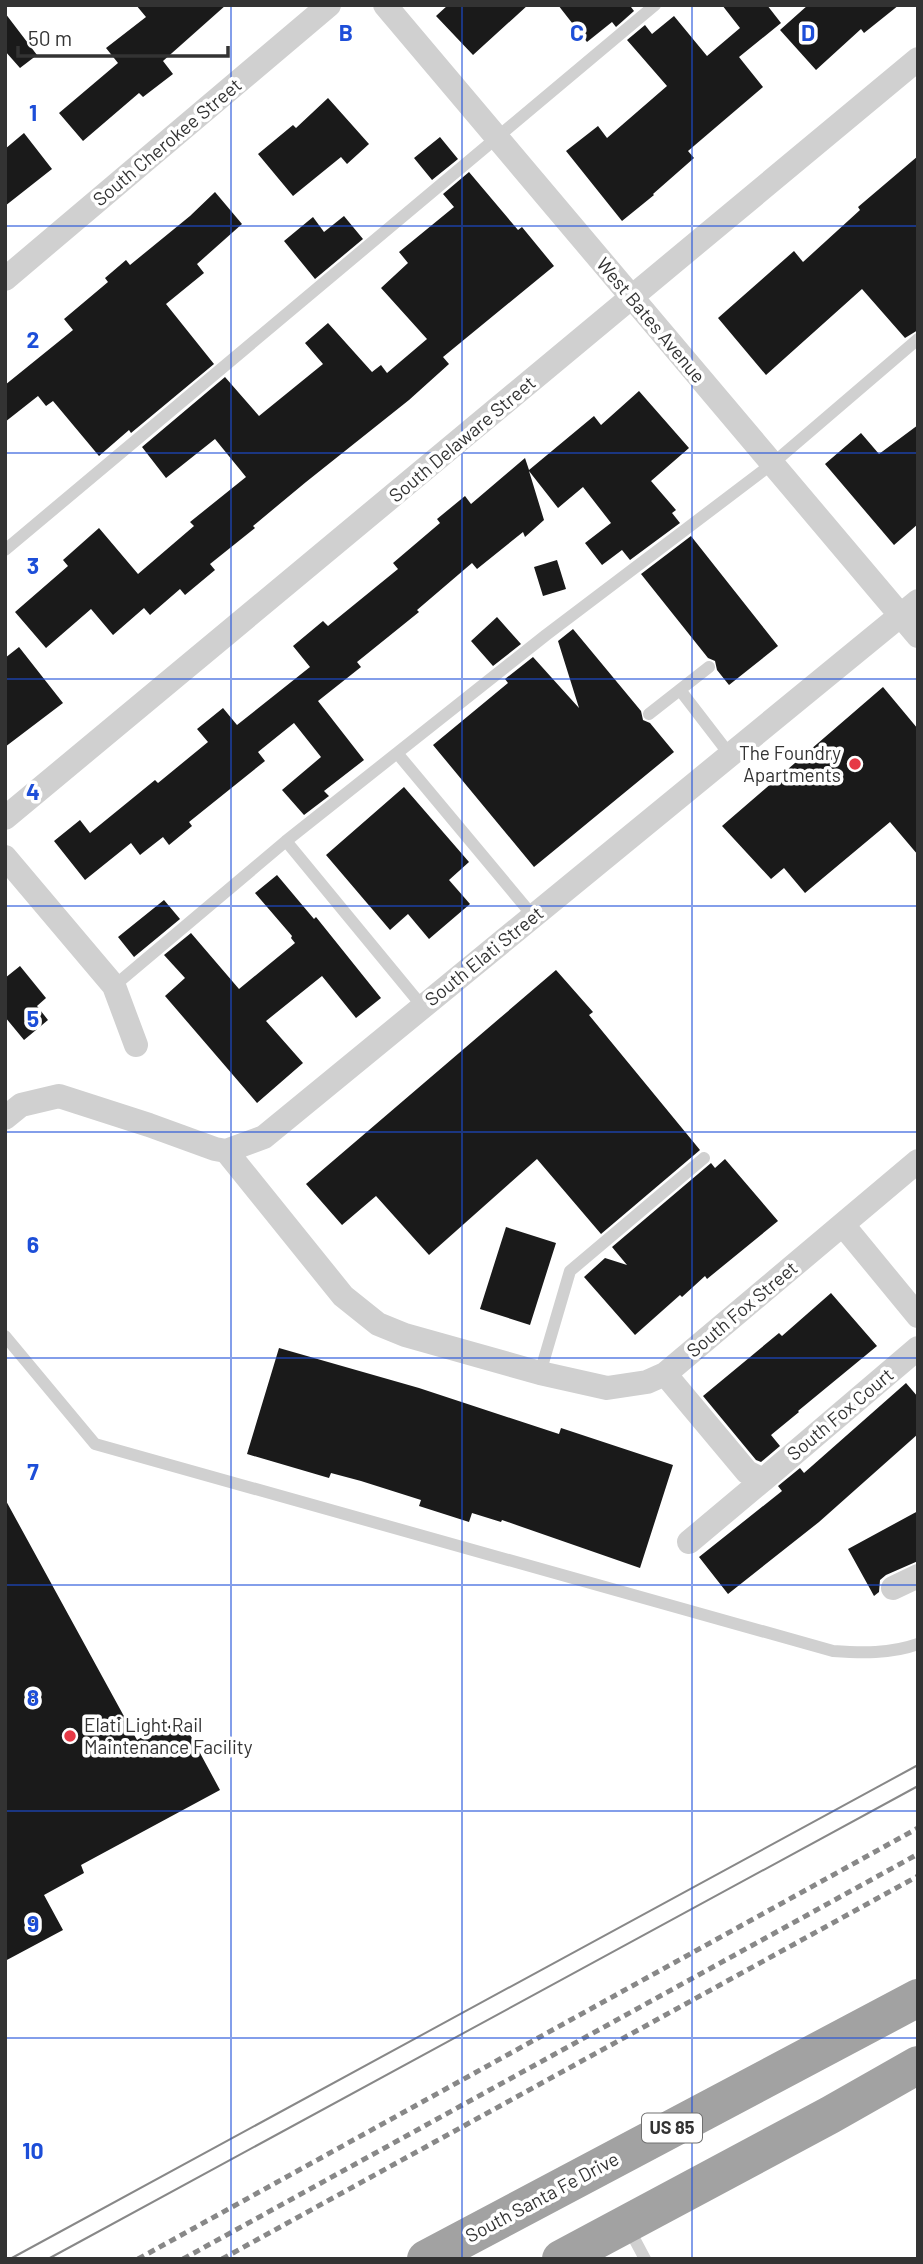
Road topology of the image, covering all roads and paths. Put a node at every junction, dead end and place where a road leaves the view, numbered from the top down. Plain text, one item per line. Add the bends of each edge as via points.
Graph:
1 (329, 5) edge
2 (385, 5) edge
3 (655, 5) edge
4 (918, 59) edge
5 (496, 137) junction
6 (5, 279) edge
7 (632, 298) junction
8 (918, 340) edge
9 (772, 464) junction
10 (5, 550) edge
11 (909, 608) edge
12 (918, 636) edge
13 (709, 667) dead end
14 (680, 690) junction
15 (649, 714) dead end
16 (397, 753) junction
17 (730, 755) junction
18 (5, 818) edge
19 (286, 841) junction
20 (5, 857) edge
21 (533, 916) junction
22 (114, 986) junction
23 (422, 1006) junction
24 (136, 1045) dead end
25 (5, 1118) edge
26 (226, 1151) junction
27 (704, 1158) dead end
28 (918, 1161) edge
29 (843, 1225) junction
30 (918, 1316) edge
31 (5, 1336) edge
32 (918, 1348) edge
33 (540, 1373) junction
34 (665, 1374) junction
35 (763, 1480) junction
36 (689, 1542) dead end
37 (918, 1576) edge
38 (893, 1588) dead end
39 (918, 1644) edge
40 (918, 1998) edge
41 (918, 2065) edge
42 (627, 2224) junction
43 (426, 2259) edge
44 (561, 2259) edge
45 (645, 2259) edge

1 - 6 street, South Cherokee Street
2 - 5 street, West Bates Avenue
3 - 5 lane
4 - 7 street, South Delaware Street
5 - 7 street, West Bates Avenue
5 - 10 lane
7 - 9 street, West Bates Avenue
7 - 18 street, South Delaware Street
8 - 9 lane
9 - 11 street, West Bates Avenue
9 - 16 lane
11 - 12 street, West Bates Avenue
11 - 17 street, South Elati Street
13 - 14 lane
14 - 15 lane
14 - 17 lane
16 - 19 lane
16 - 21 lane
17 - 21 street, South Elati Street
19 - 22 lane
19 - 23 lane
20 - 22 street
21 - 23 street, South Elati Street
22 - 24 street
23 - 26 street, South Elati Street via 264,1137
25 - 26 street via 21,1105 59,1096
26 - 33 street, South Fox Street via 343,1296 378,1324
27 - 33 lane via 570,1271
28 - 29 street, South Fox Street
29 - 30 street
29 - 34 street, South Fox Street
31 - 39 lane via 94,1444 833,1651 867,1653
32 - 35 street, South Fox Court
33 - 34 street, South Fox Street via 607,1388 647,1382
34 - 35 street via 747,1472
35 - 36 street, South Fox Court
37 - 38 street
40 - 43 highway, South Santa Fe Drive / US 85
41 - 42 highway
42 - 44 highway
42 - 45 lane

